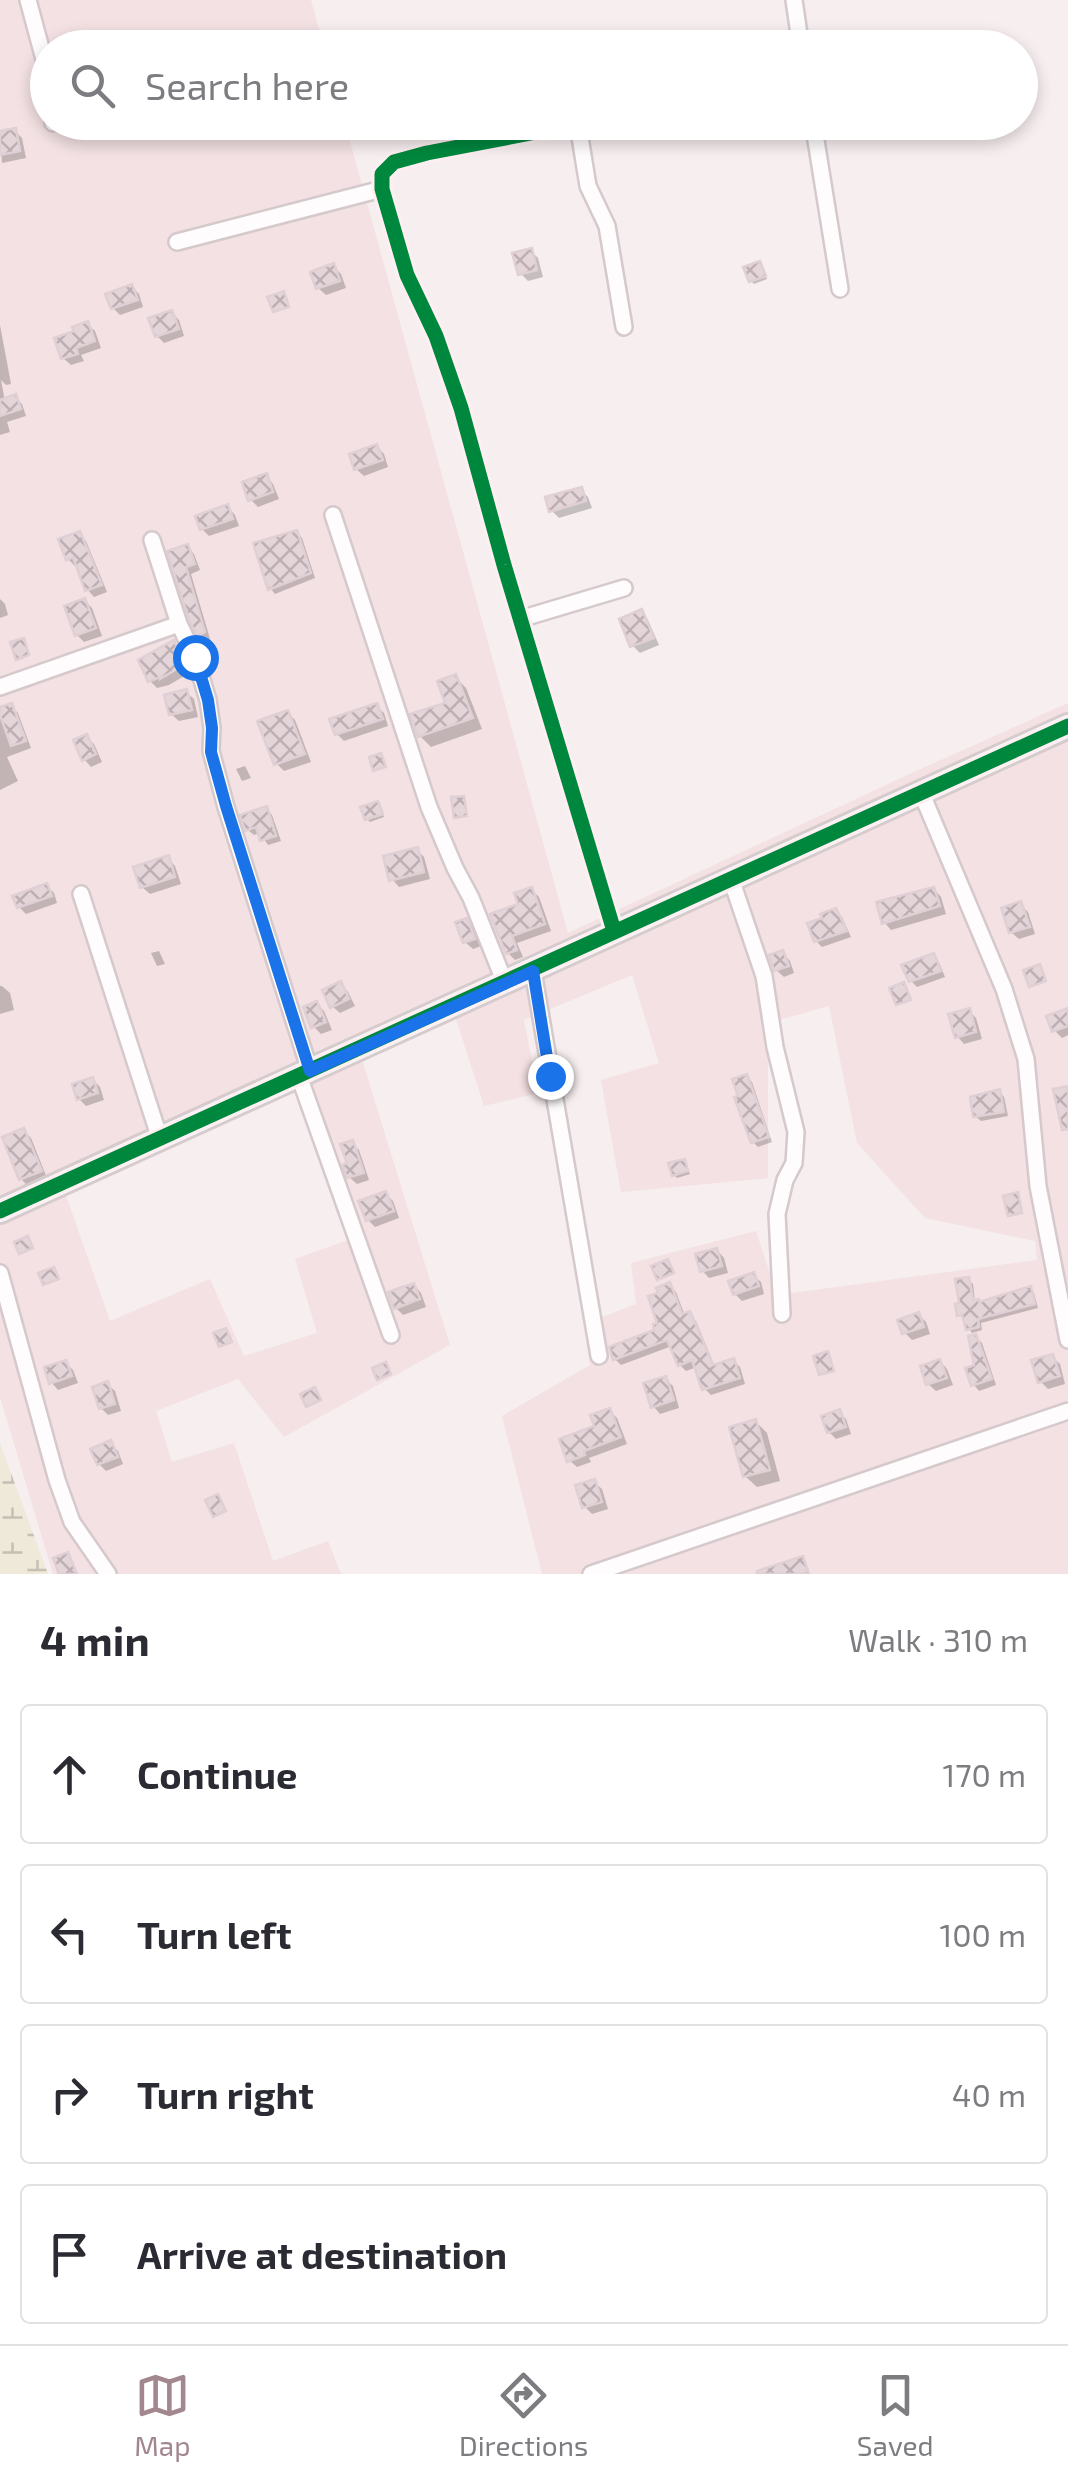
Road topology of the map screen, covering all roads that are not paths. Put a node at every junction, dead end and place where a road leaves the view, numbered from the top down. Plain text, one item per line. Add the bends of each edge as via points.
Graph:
1 (28, 0) edge
2 (794, 0) edge
3 (36, 30) edge
4 (798, 30) edge
5 (496, 140) edge
6 (584, 140) edge
7 (816, 140) edge
8 (382, 189) junction
9 (177, 242) dead end
10 (840, 289) dead end
11 (624, 327) dead end
12 (332, 515) dead end
13 (152, 540) dead end
14 (624, 588) dead end
15 (520, 619) junction
16 (179, 624) junction
17 (0, 687) edge
18 (1068, 726) edge
19 (921, 792) junction
20 (731, 879) junction
21 (81, 894) dead end
22 (614, 931) junction
23 (533, 971) junction
24 (505, 983) junction
25 (305, 1074) junction
26 (160, 1139) junction
27 (0, 1211) edge
28 (0, 1273) edge
29 (782, 1314) dead end
30 (391, 1335) dead end
31 (1068, 1340) edge
32 (599, 1356) dead end
33 (1068, 1411) edge
34 (108, 1574) edge
35 (591, 1574) edge

1 - 3 street
2 - 4 street
5 - 8 street via 394,162 382,174
6 - 11 street via 588,186 607,226
7 - 10 street
8 - 9 street
8 - 15 street via 407,275 461,408
12 - 24 street via 430,806
13 - 16 street
14 - 15 street
15 - 22 street
16 - 17 street
16 - 25 street via 208,700 211,752
18 - 19 street
19 - 20 street
19 - 31 street via 1004,989 1026,1059 1038,1186
20 - 22 street
20 - 29 street via 764,976 796,1132 794,1163 777,1214
21 - 26 street
22 - 23 street
23 - 24 street
23 - 32 street
24 - 25 street
25 - 26 street
25 - 30 street
26 - 27 street
28 - 34 street via 72,1522
33 - 35 street

